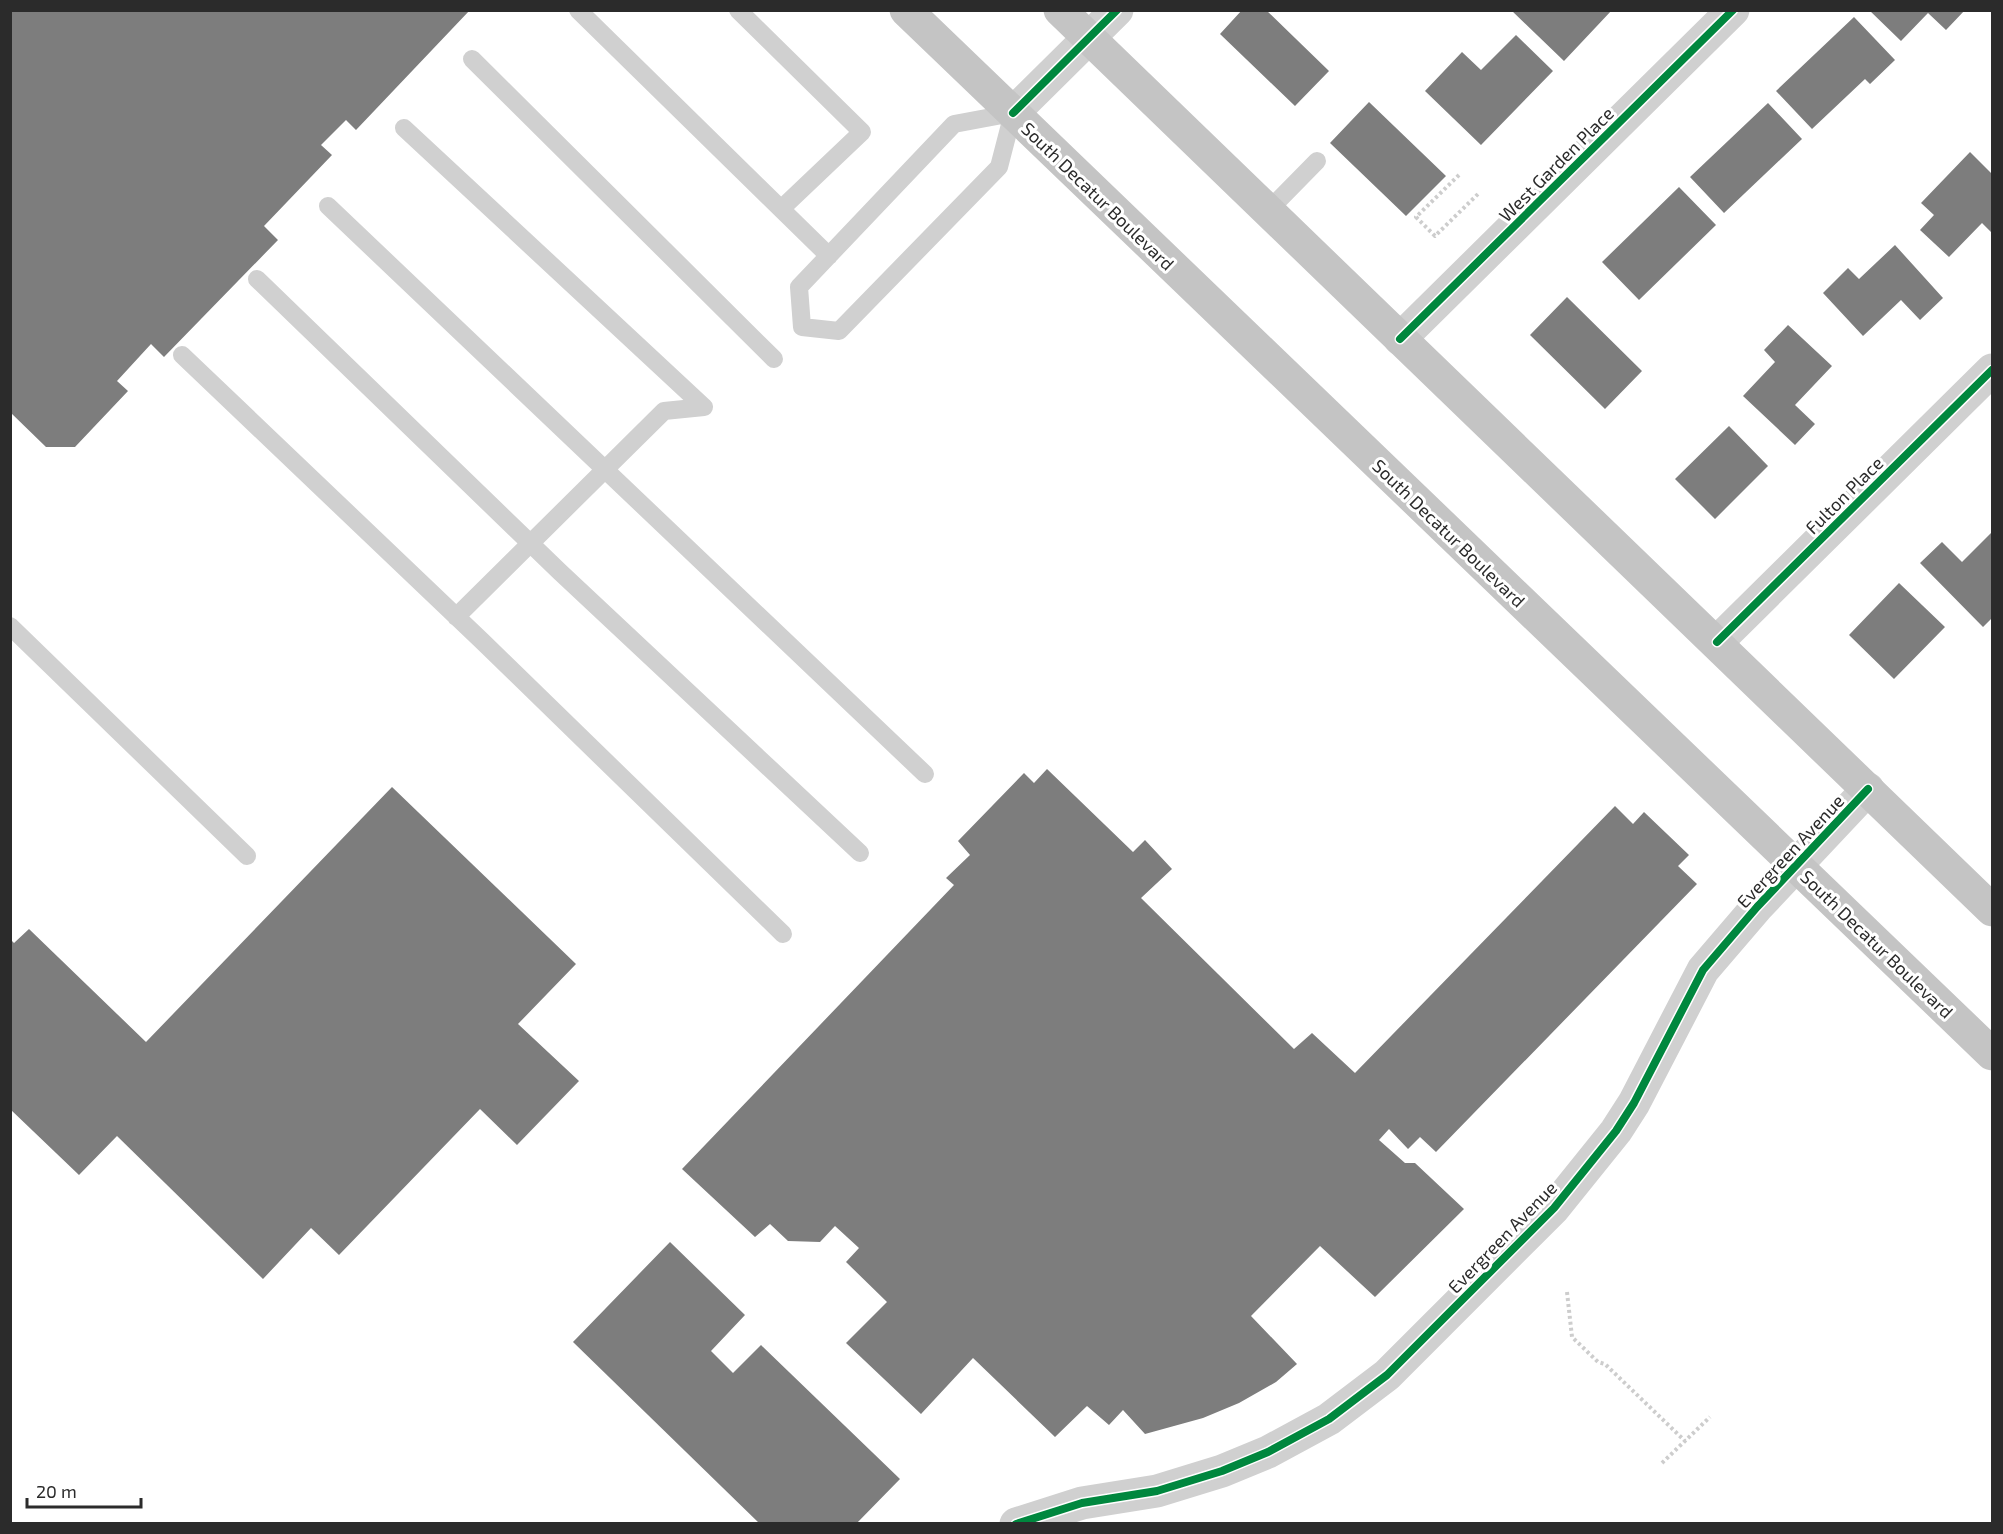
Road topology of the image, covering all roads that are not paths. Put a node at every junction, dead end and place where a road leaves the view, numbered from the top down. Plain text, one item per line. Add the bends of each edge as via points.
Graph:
1 (578, 10) edge
2 (738, 10) edge
3 (906, 10) edge
4 (1060, 10) edge
5 (1117, 10) edge
6 (1733, 10) edge
7 (1089, 38) junction
8 (472, 59) dead end
9 (1013, 113) junction
10 (404, 128) dead end
11 (1317, 161) dead end
12 (328, 206) dead end
13 (781, 209) junction
14 (1267, 212) junction
15 (829, 256) junction
16 (257, 279) dead end
17 (1400, 339) junction
18 (182, 355) dead end
19 (774, 359) dead end
20 (1992, 370) edge
21 (606, 467) junction
22 (529, 542) junction
23 (456, 617) junction
24 (10, 627) edge
25 (1717, 642) junction
26 (925, 774) dead end
27 (1868, 789) junction
28 (860, 853) dead end
29 (247, 856) dead end
30 (1796, 866) junction
31 (1992, 910) edge
32 (783, 934) dead end
33 (1992, 1054) edge
34 (1016, 1524) edge

1 - 13 lane
2 - 13 lane via 862,132
3 - 9 main road, South Decatur Boulevard
4 - 7 main road
5 - 7 street
6 - 17 street, West Garden Place
7 - 9 street
7 - 14 main road
8 - 19 lane
9 - 15 lane via 954,124
9 - 15 lane via 999,167 839,331 802,327 799,287
9 - 30 main road, South Decatur Boulevard
10 - 21 lane via 704,407 664,411
11 - 14 lane
12 - 21 lane
13 - 15 lane
14 - 17 main road
16 - 22 lane
17 - 25 main road
18 - 23 lane
20 - 25 street, Fulton Place
21 - 22 lane
21 - 26 lane
22 - 23 lane
22 - 28 lane
23 - 32 lane
24 - 29 lane
25 - 27 main road
27 - 30 street, Evergreen Avenue
27 - 31 main road
30 - 33 main road, South Decatur Boulevard
30 - 34 street, Evergreen Avenue via 1703,970 1634,1103 1595,1158 1554,1208 1387,1375 1329,1419 1268,1452 1222,1471 1157,1491 1082,1503

